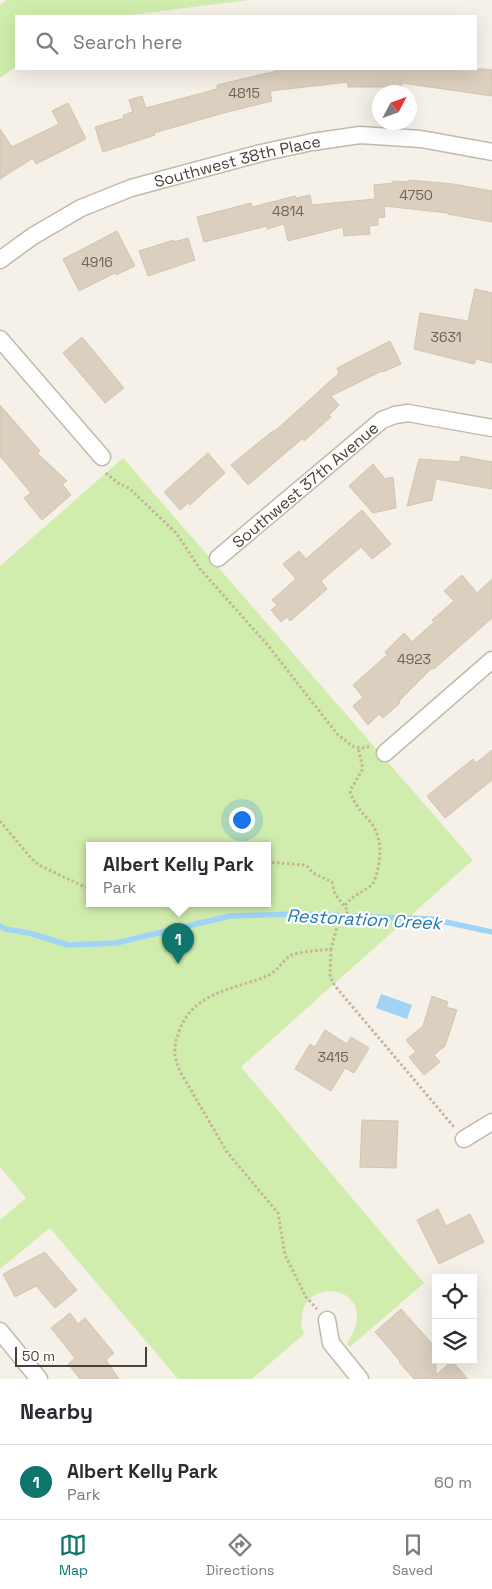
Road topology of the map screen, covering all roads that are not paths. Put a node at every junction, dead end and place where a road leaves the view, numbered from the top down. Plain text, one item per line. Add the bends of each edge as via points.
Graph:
1 (492, 152) edge
2 (0, 260) edge
3 (0, 339) edge
4 (492, 428) edge
5 (102, 457) road end
6 (218, 558) dead end
7 (492, 660) edge
8 (385, 754) dead end
9 (492, 1122) edge
10 (464, 1139) road end
11 (327, 1320) road end
12 (0, 1331) edge
13 (34, 1377) edge
14 (360, 1379) edge

1 - 2 street, Southwest 38th Place via 421,139 360,135 269,151 131,188 81,208
3 - 5 street
4 - 6 street, Southwest 37th Avenue via 408,413 382,420
7 - 8 street
9 - 10 street
11 - 14 street via 331,1343
12 - 13 street

